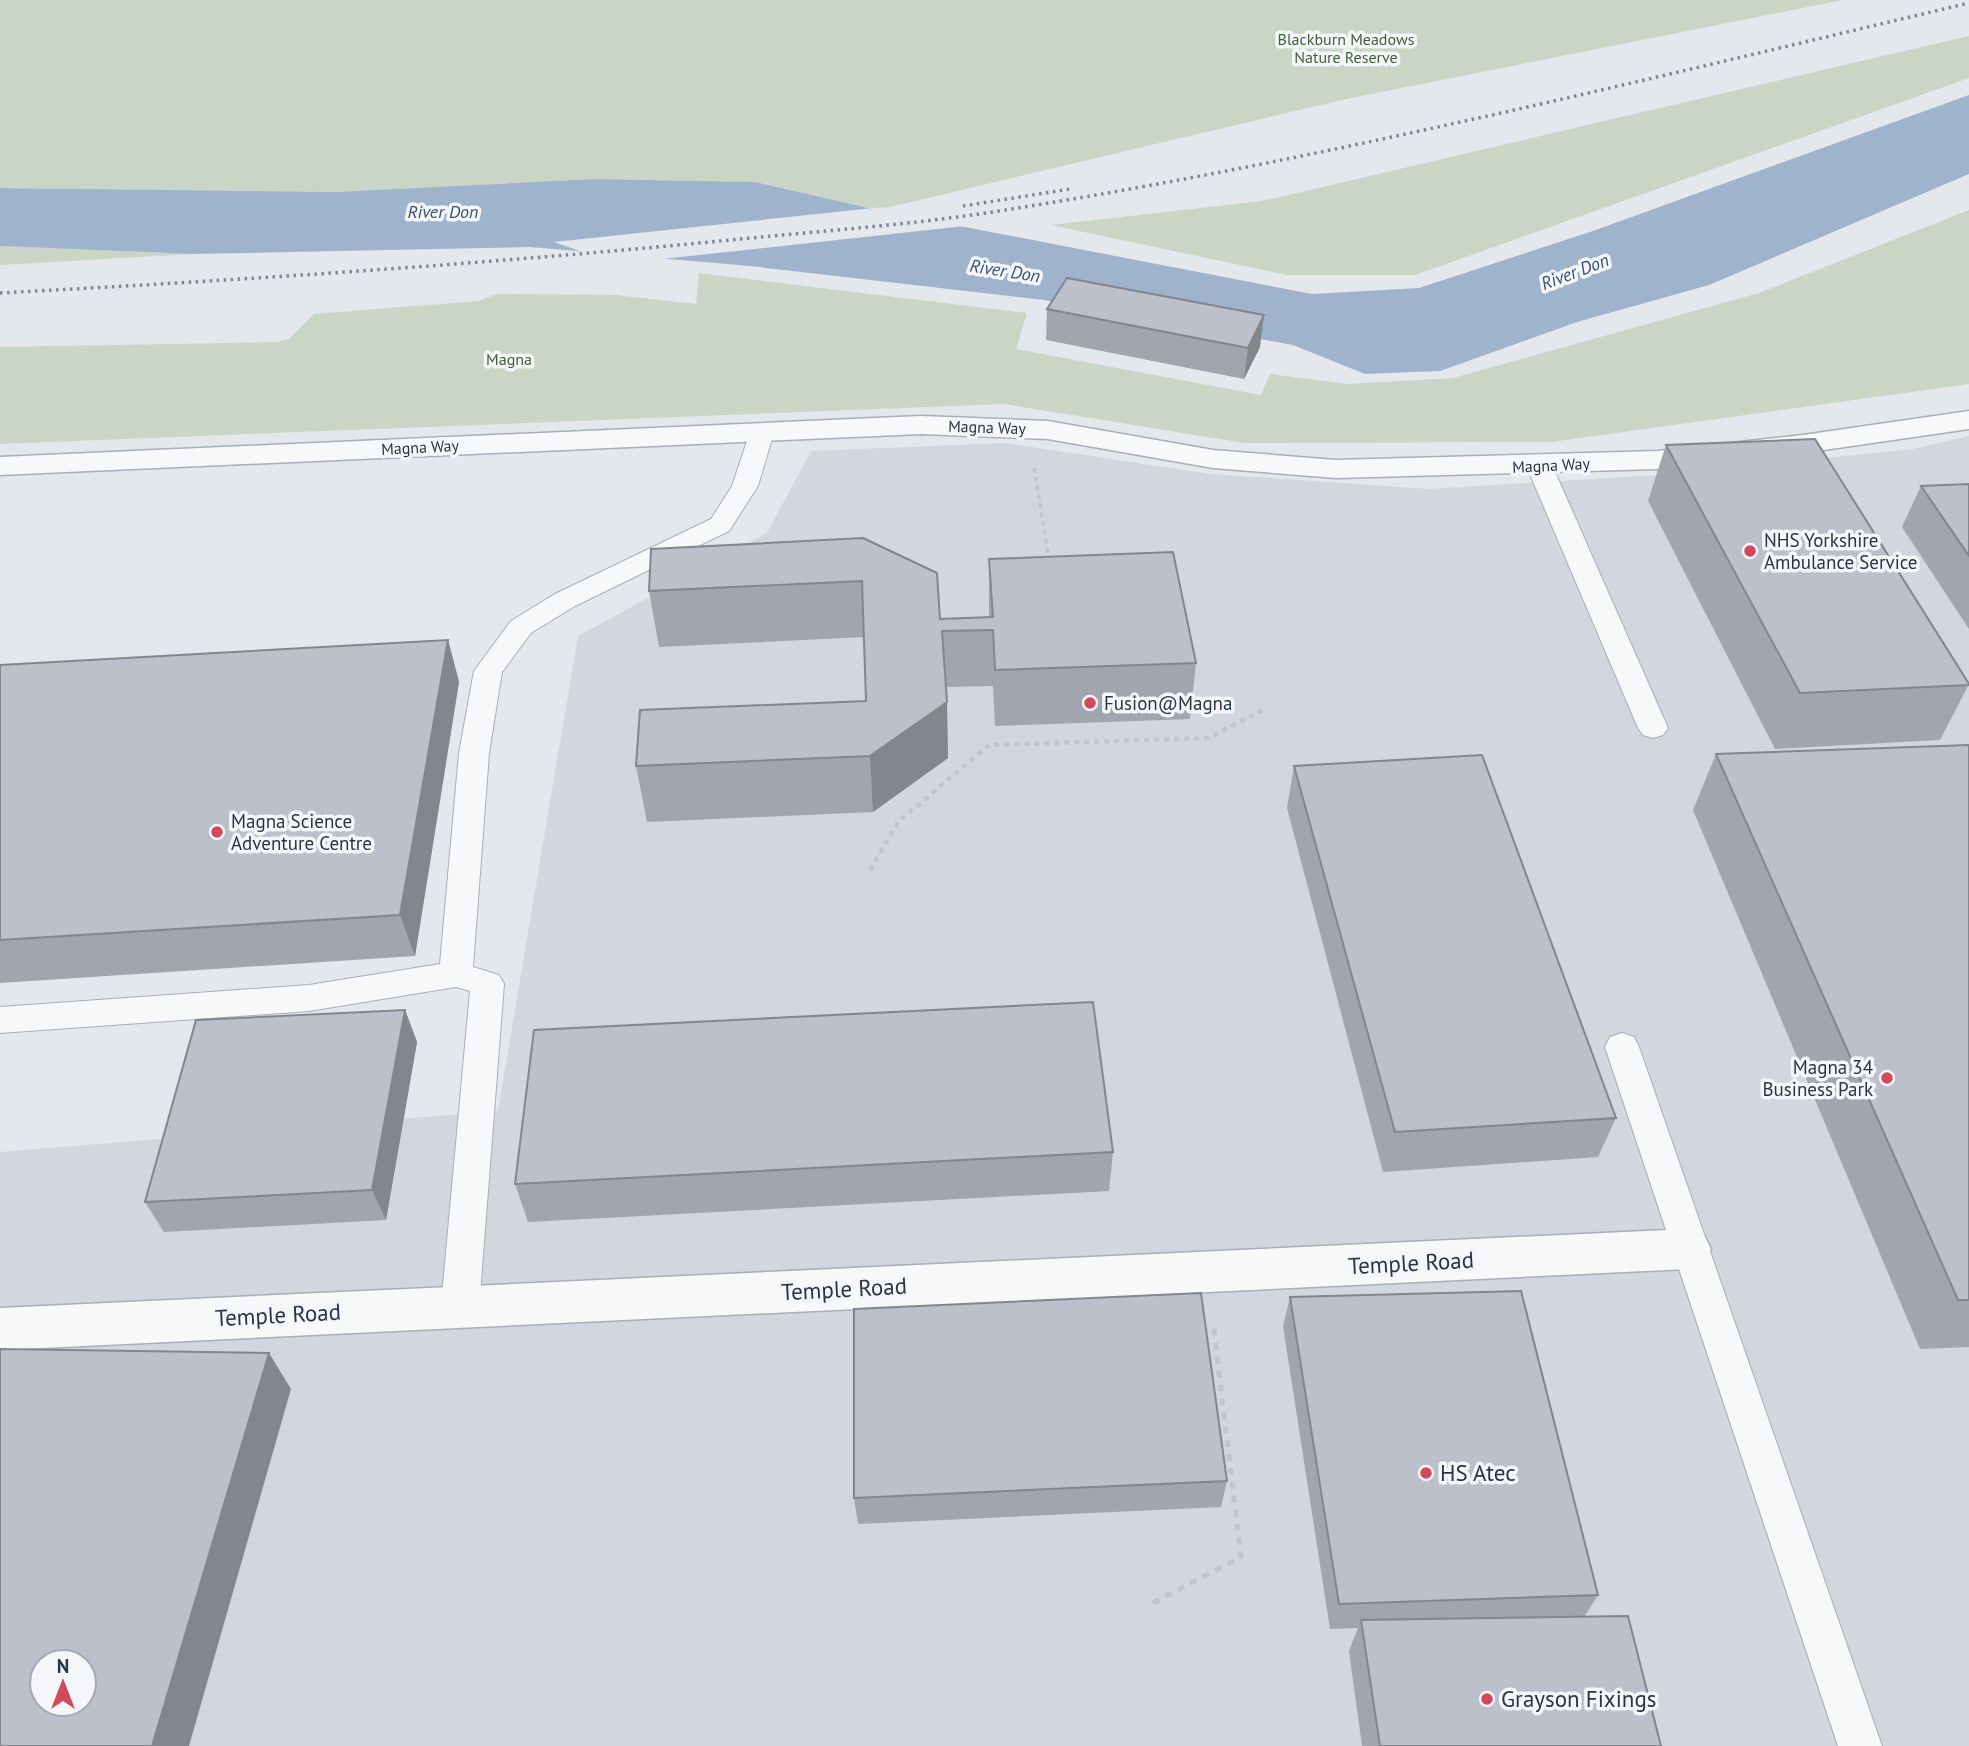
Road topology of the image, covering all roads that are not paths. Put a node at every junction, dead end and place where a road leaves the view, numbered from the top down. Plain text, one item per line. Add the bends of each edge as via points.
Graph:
1 (1969, 420) edge
2 (762, 432) junction
3 (1539, 465) junction
4 (0, 466) edge
5 (1653, 728) dead end
6 (456, 974) junction
7 (0, 1020) edge
8 (1622, 1047) dead end
9 (1688, 1250) junction
10 (460, 1307) junction
11 (0, 1329) edge
12 (1860, 1746) edge

1 - 3 street, Magna Way via 1671,458
2 - 3 street, Magna Way via 921,425 1028,429 1213,459 1336,469
2 - 4 street, Magna Way
2 - 6 lane via 745,486 720,525 577,593 521,627 488,671 474,753
3 - 5 lane
6 - 7 lane via 309,998
6 - 10 lane via 487,984
8 - 9 lane
9 - 10 street, Temple Road
9 - 12 lane
10 - 11 street, Temple Road

